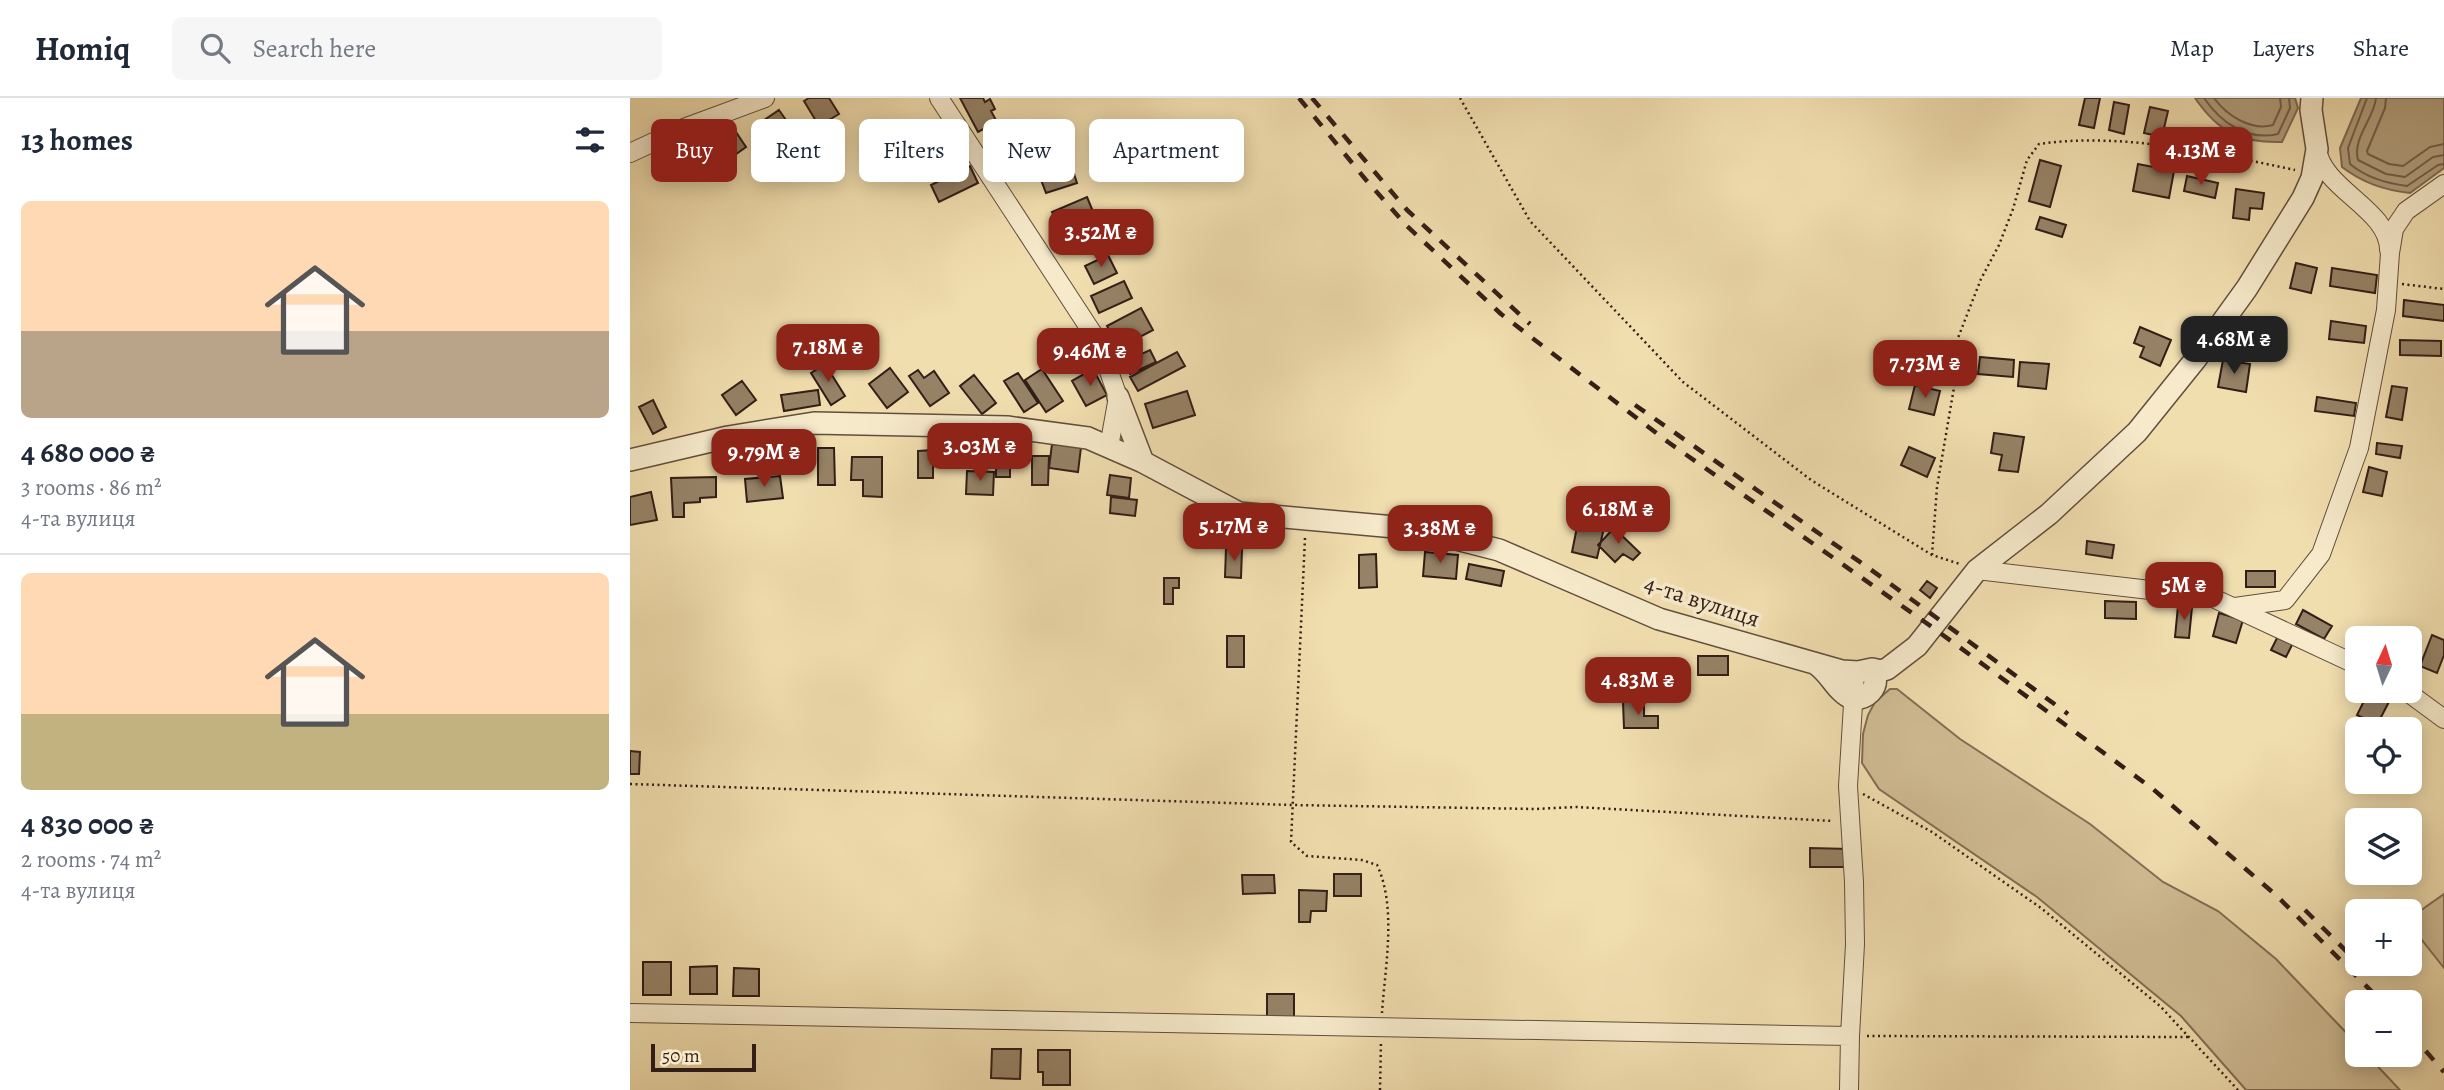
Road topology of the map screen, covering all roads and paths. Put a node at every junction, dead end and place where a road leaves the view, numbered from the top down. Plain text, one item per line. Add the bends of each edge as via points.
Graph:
1 (765, 98) edge
2 (939, 98) edge
3 (1460, 98) edge
4 (2312, 98) edge
5 (630, 153) edge
6 (2321, 168) junction
7 (2444, 184) edge
8 (2389, 253) junction
9 (2388, 283) junction
10 (2444, 289) edge
11 (1118, 397) junction
12 (1110, 447) junction
13 (630, 460) edge
14 (1143, 462) junction
15 (1306, 521) junction
16 (1932, 555) junction
17 (1977, 570) junction
18 (2286, 600) junction
19 (2235, 607) junction
20 (2282, 629) junction
21 (2345, 660) edge
22 (1814, 663) junction
23 (1860, 672) junction
24 (1853, 699) junction
25 (2422, 703) edge
26 (2444, 719) edge
27 (630, 784) edge
28 (1847, 786) junction
29 (1292, 806) junction
30 (1851, 822) junction
31 (630, 1013) edge
32 (1381, 1027) junction
33 (1850, 1036) junction
34 (2189, 1037) junction
35 (1380, 1090) edge
36 (1849, 1090) edge
37 (2238, 1090) edge

1 - 5 street
2 - 11 street via 1099,343
3 - 16 path via 1530,221 1682,382 1811,480
4 - 6 street
6 - 8 street via 2384,231
6 - 16 path via 2144,144 2064,140 2039,144 2027,160 2004,233 1958,338
6 - 17 street via 2247,288 2137,432 2049,514
7 - 8 street via 2406,211 2394,229
8 - 9 street
9 - 10 path
9 - 18 street via 2359,448 2321,554
11 - 12 street
11 - 14 street
12 - 13 street, 4-та вулиця via 1088,438 1007,427 814,423
12 - 14 street, 4-та вулиця
14 - 15 street, 4-та вулиця via 1239,513
15 - 22 street, 4-та вулиця via 1417,529 1499,550 1660,619
15 - 29 path
16 - 17 path
17 - 19 street via 2211,597
17 - 23 street via 1917,646 1895,662 1882,658 1867,661
18 - 19 street
18 - 20 street
19 - 20 street
20 - 21 street
22 - 23 street, 4-та вулиця
22 - 24 street
23 - 24 street via 1875,675 1875,687 1867,696
24 - 28 street
25 - 26 street
27 - 29 path
28 - 30 street
28 - 34 path via 1932,832 2041,908 2160,1006
29 - 30 path via 1576,807
29 - 32 path via 1292,842 1307,856 1377,865 1385,882 1388,912
30 - 33 street via 1855,944
31 - 32 street
32 - 33 street
32 - 35 path
33 - 34 path
33 - 36 street
34 - 37 path

